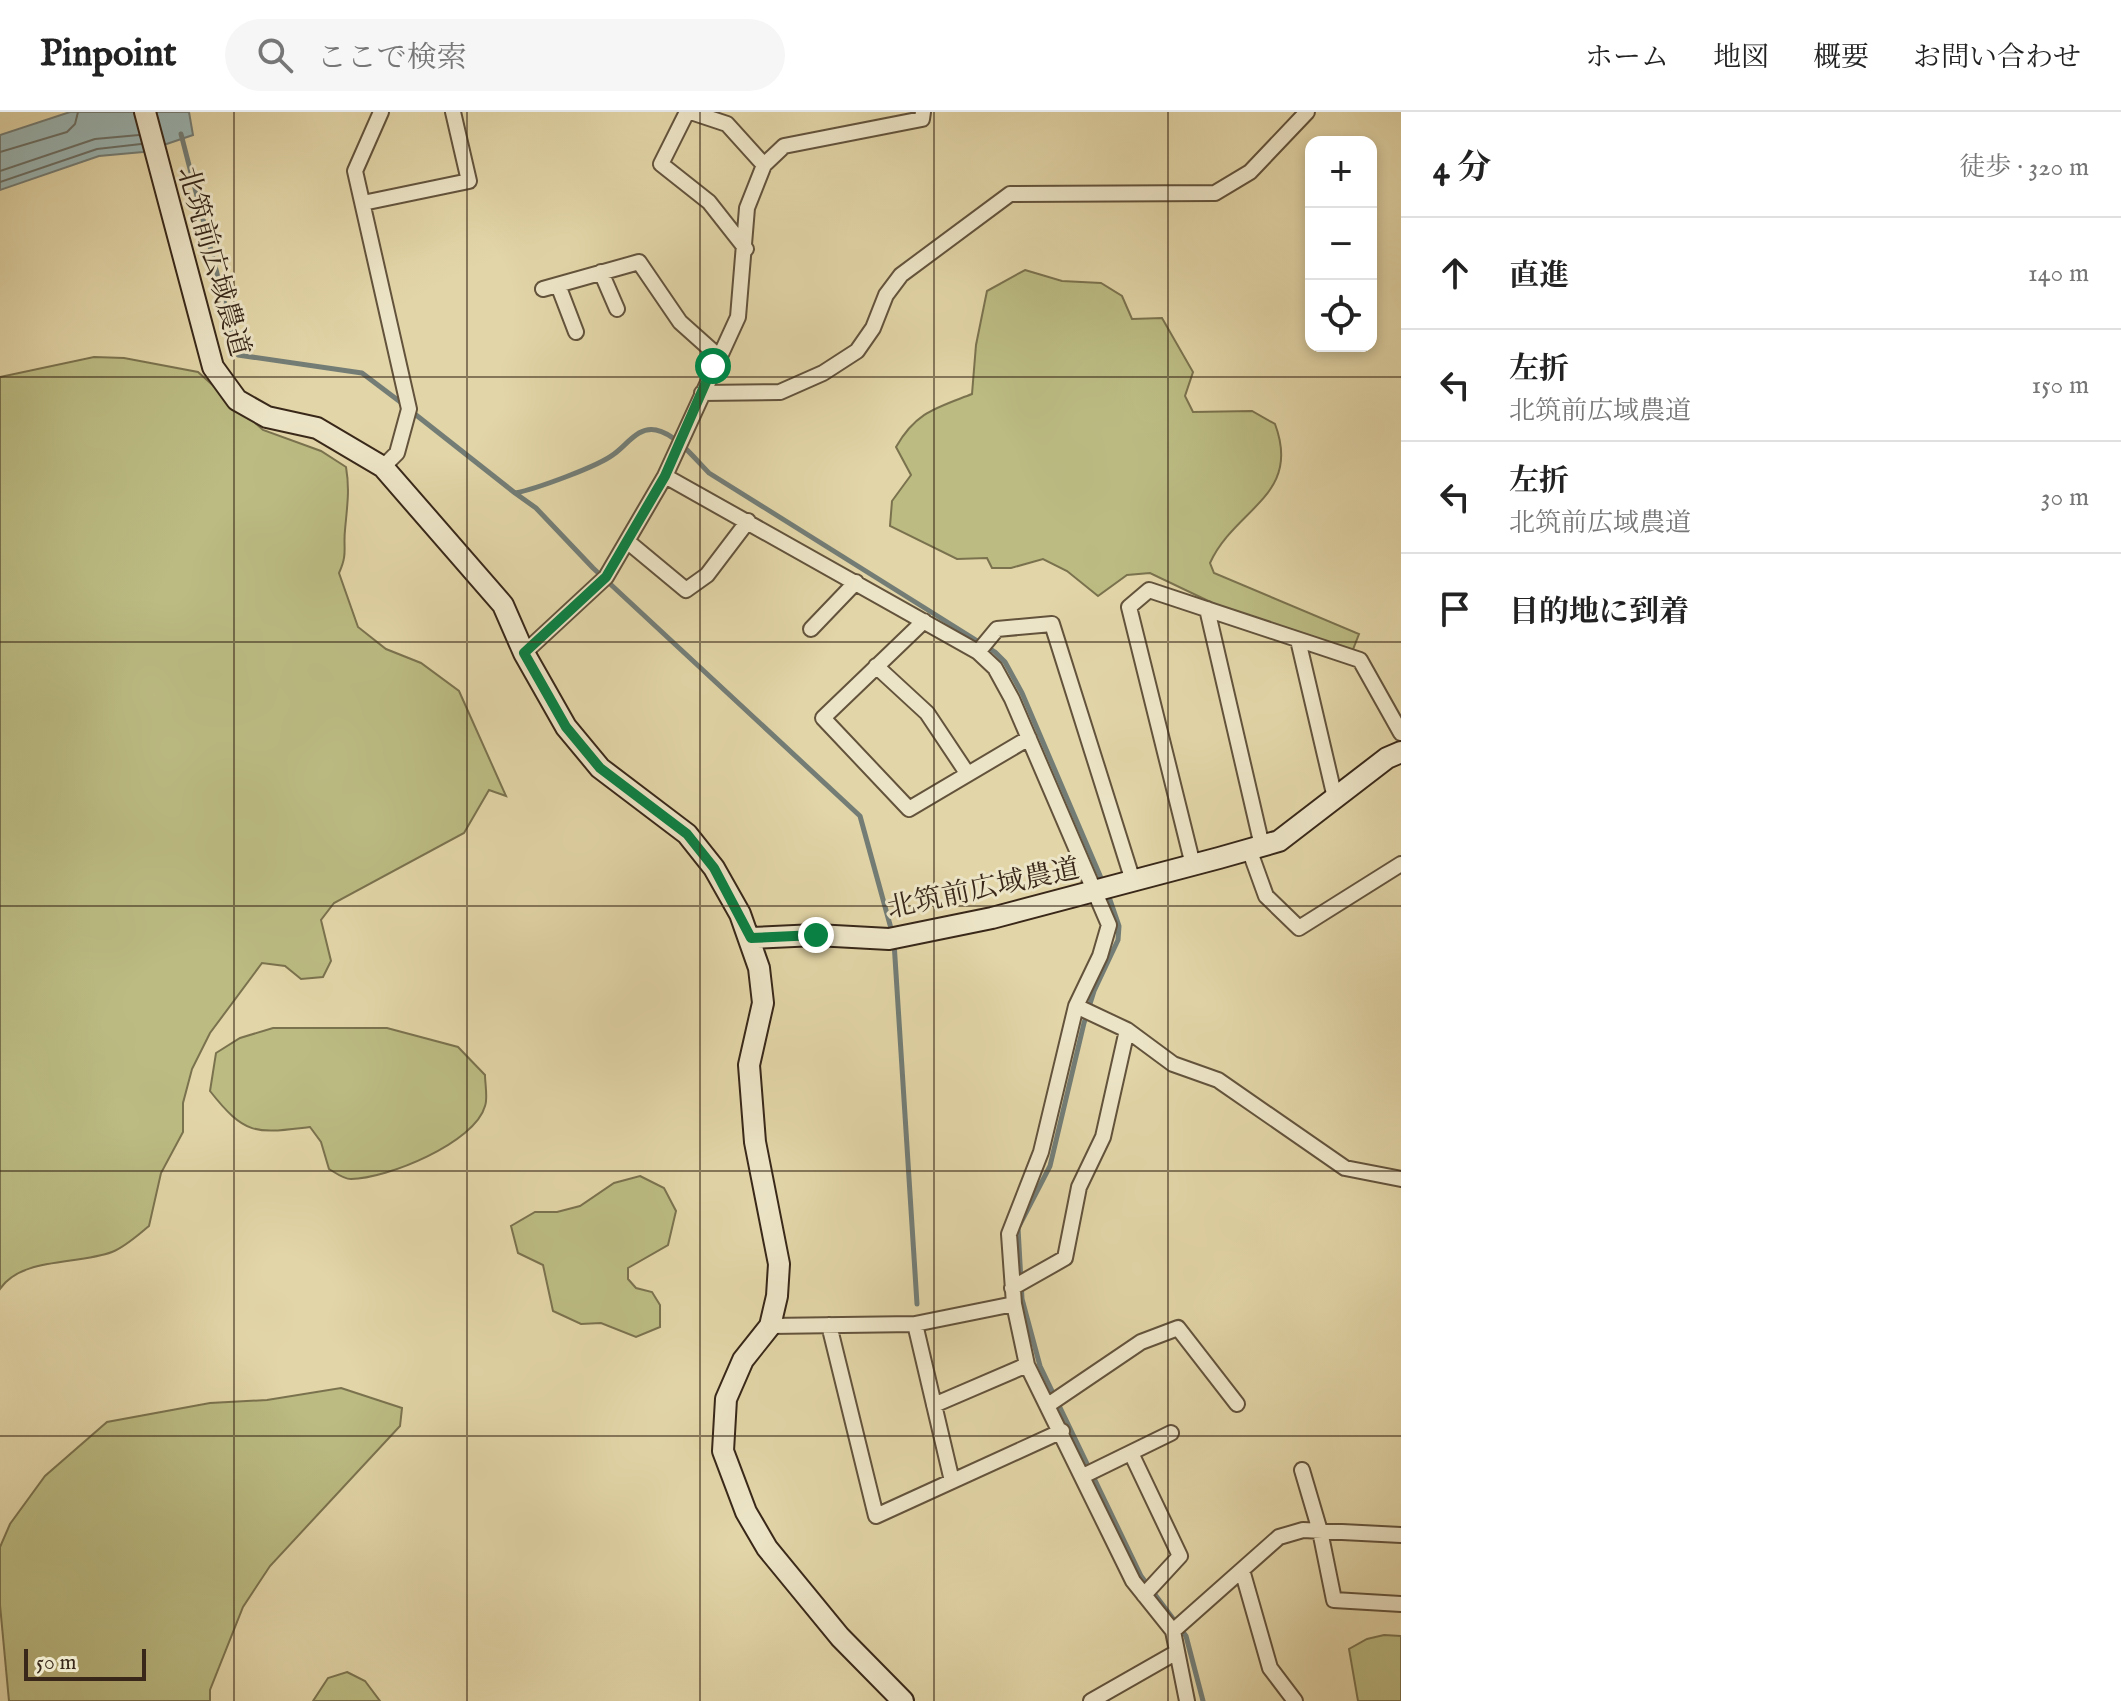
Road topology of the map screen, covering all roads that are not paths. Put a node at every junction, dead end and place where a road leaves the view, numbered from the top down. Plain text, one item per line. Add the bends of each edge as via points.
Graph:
1 (145, 112) edge
2 (381, 112) edge
3 (453, 112) edge
4 (689, 112) edge
5 (923, 112) edge
6 (1307, 112) edge
7 (764, 165) junction
8 (363, 203) junction
9 (746, 249) junction
10 (601, 272) junction
11 (617, 309) dead end
12 (576, 332) dead end
13 (718, 356) junction
14 (702, 393) junction
15 (383, 467) junction
16 (665, 476) junction
17 (748, 521) junction
18 (627, 541) junction
19 (856, 582) junction
20 (1207, 609) junction
21 (924, 621) junction
22 (811, 629) dead end
23 (1298, 640) junction
24 (978, 652) junction
25 (524, 653) junction
26 (876, 666) junction
27 (1401, 733) edge
28 (1029, 738) junction
29 (1401, 752) edge
30 (967, 773) junction
31 (1335, 798) junction
32 (1256, 848) junction
33 (1401, 864) edge
34 (1193, 865) junction
35 (1133, 881) junction
36 (1096, 891) junction
37 (751, 938) junction
38 (1076, 1006) junction
39 (1127, 1030) junction
40 (1401, 1179) edge
41 (1012, 1288) junction
42 (1014, 1304) junction
43 (915, 1324) junction
44 (829, 1325) junction
45 (770, 1326) junction
46 (1027, 1365) junction
47 (1237, 1404) dead end
48 (934, 1405) junction
49 (1048, 1405) junction
50 (1062, 1431) junction
51 (1171, 1433) dead end
52 (1131, 1453) junction
53 (1302, 1470) dead end
54 (1083, 1476) junction
55 (952, 1481) junction
56 (1320, 1531) junction
57 (1401, 1535) edge
58 (1242, 1570) junction
59 (1144, 1595) junction
60 (1401, 1604) edge
61 (1173, 1631) junction
62 (1177, 1652) junction
63 (1184, 1700) edge
64 (903, 1701) edge
65 (1091, 1701) edge
66 (1295, 1701) edge

1 - 15 street, 北筑前広域農道 via 213,367 237,400 267,417 327,433
2 - 8 street via 355,171
3 - 8 street via 469,181
4 - 7 street via 727,124
4 - 9 street via 661,164 709,202
5 - 7 street via 922,119 784,146
6 - 14 street via 1250,172 1215,193 1010,194 901,275 857,351 834,366 780,392
7 - 9 street via 747,208
8 - 15 street via 409,409 397,453
9 - 13 street via 738,317
10 - 11 street
10 - 12 street via 550,287
10 - 13 street via 639,262 680,322
13 - 14 street
14 - 16 street
15 - 25 street, 北筑前広域農道 via 503,605
16 - 17 street
16 - 18 street
17 - 18 street via 707,575 686,590
17 - 19 street
18 - 25 street via 606,577
19 - 21 street
19 - 22 street
20 - 23 street
20 - 32 street
20 - 34 street via 1149,590 1129,607
21 - 24 street
21 - 26 street
23 - 27 street via 1360,660
23 - 31 street
24 - 28 street via 995,668
24 - 35 street via 997,629 1052,624
25 - 37 street, 北筑前広域農道 via 566,727 600,768 687,834
26 - 30 street via 927,713
26 - 30 street via 823,718 909,809
28 - 30 street
28 - 36 street
29 - 31 street, 北筑前広域農道
31 - 32 street, 北筑前広域農道 via 1279,841
32 - 33 street via 1266,896 1299,928
32 - 34 street, 北筑前広域農道
34 - 35 street, 北筑前広域農道
35 - 36 street, 北筑前広域農道
36 - 37 street, 北筑前広域農道 via 889,939
36 - 38 street via 1109,925
37 - 45 street via 763,1003 749,1065 755,1142 779,1264
38 - 39 street
38 - 41 street via 1041,1152 1009,1234
39 - 40 street via 1173,1064 1218,1080 1345,1168
39 - 41 street via 1103,1137 1079,1187 1065,1258
41 - 42 street
42 - 43 street
42 - 46 street
43 - 44 street
43 - 48 street
44 - 45 street
44 - 55 street via 876,1516
45 - 64 street via 743,1360 726,1399 723,1451 746,1512 767,1548 815,1610
46 - 48 street
46 - 49 street
47 - 49 street via 1178,1328 1141,1342
48 - 55 street
49 - 50 street
50 - 54 street
50 - 55 street
51 - 52 street
52 - 54 street
52 - 59 street via 1180,1556
53 - 56 street
54 - 59 street
56 - 57 street
56 - 58 street via 1279,1537
56 - 60 street via 1334,1600
58 - 61 street
58 - 66 street via 1270,1668
59 - 61 street
61 - 62 street
62 - 63 street
62 - 65 street

